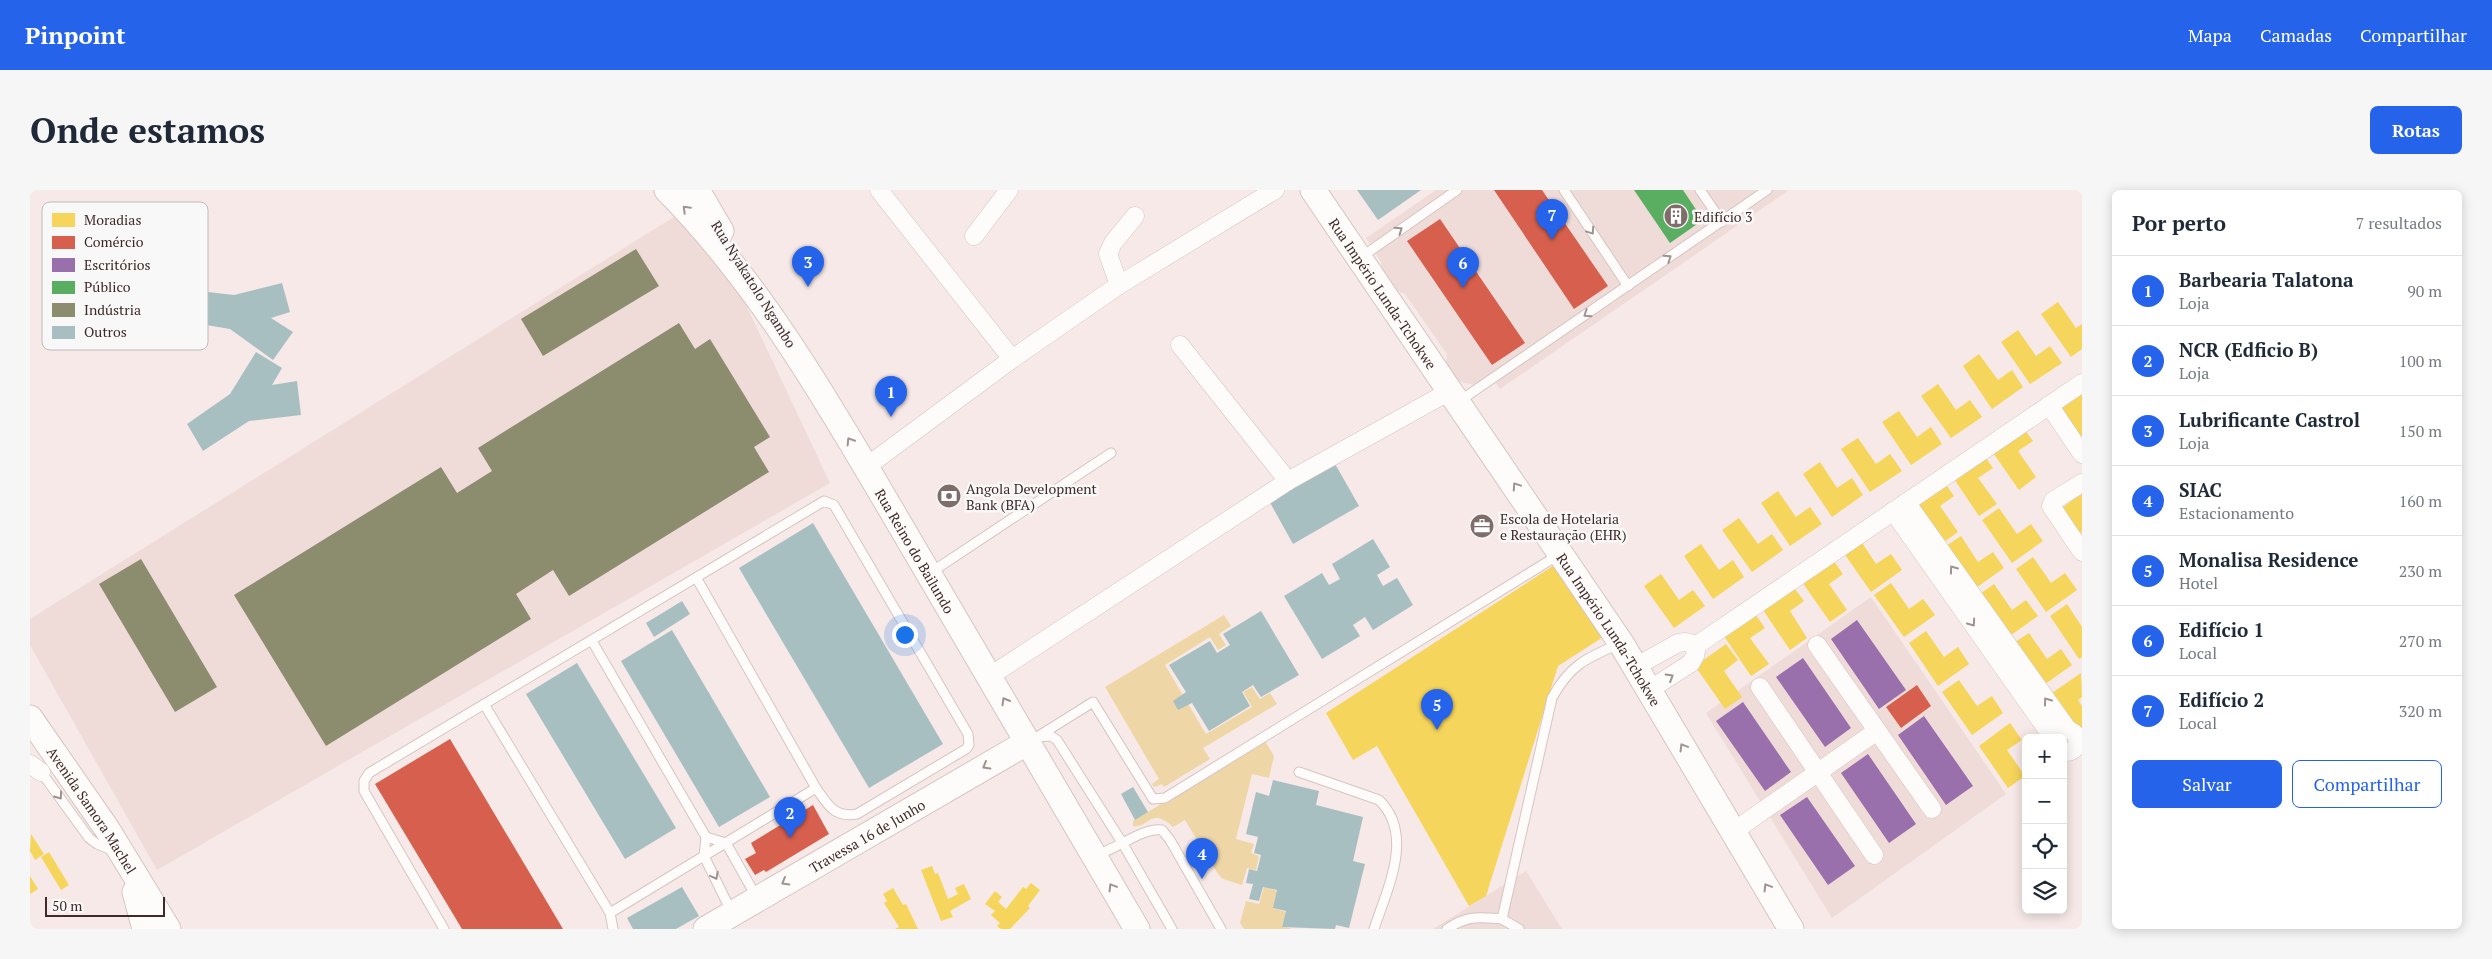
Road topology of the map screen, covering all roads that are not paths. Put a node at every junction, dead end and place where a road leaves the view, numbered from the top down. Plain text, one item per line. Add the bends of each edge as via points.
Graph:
1 (667, 190) edge
2 (698, 190) edge
3 (879, 190) edge
4 (1009, 190) edge
5 (1275, 190) edge
6 (1313, 190) edge
7 (1457, 190) edge
8 (1564, 190) edge
9 (1700, 190) edge
10 (1767, 190) edge
11 (1136, 216) dead end
12 (1722, 222) junction
13 (974, 236) dead end
14 (1359, 258) junction
15 (1119, 285) junction
16 (1628, 286) junction
17 (1180, 345) dead end
18 (1012, 359) junction
19 (812, 378) junction
20 (2082, 383) edge
21 (1454, 397) junction
22 (2049, 405) junction
23 (1111, 453) dead end
24 (2082, 454) edge
25 (866, 467) junction
26 (1288, 480) junction
27 (2082, 483) edge
28 (1899, 507) junction
29 (2082, 552) edge
30 (1562, 553) junction
31 (929, 573) junction
32 (696, 579) junction
33 (592, 641) junction
34 (1621, 643) junction
35 (1697, 645) junction
36 (1817, 645) dead end
37 (1635, 667) junction
38 (990, 676) junction
39 (1760, 687) dead end
40 (1649, 690) junction
41 (484, 704) junction
42 (30, 718) edge
43 (1878, 731) junction
44 (2050, 734) edge
45 (1028, 736) junction
46 (2067, 753) edge
47 (30, 756) edge
48 (36, 768) edge
49 (1298, 772) dead end
50 (1818, 772) junction
51 (816, 788) junction
52 (1932, 808) dead end
53 (1734, 831) junction
54 (706, 837) junction
55 (726, 843) junction
56 (1123, 844) junction
57 (122, 854) junction
58 (1874, 855) dead end
59 (704, 856) junction
60 (1093, 856) junction
61 (757, 898) junction
62 (610, 913) junction
63 (733, 913) junction
64 (1502, 919) junction
65 (145, 929) edge
66 (168, 929) edge
67 (444, 929) edge
68 (613, 929) edge
69 (706, 929) edge
70 (1137, 929) edge
71 (1172, 929) edge
72 (1221, 929) edge
73 (1374, 929) edge
74 (1447, 929) edge
75 (1519, 929) edge
76 (1791, 929) edge

19 -> 1 main road, Rua Reino do Bailundo via 738,272 702,226
2 - 19 main road, Rua Nyakatolo Ngambo
3 - 18 street
4 - 13 street
5 - 15 street
6 - 14 main road, Rua Império Lunda-Tchokwe
14 -> 7 lane
8 -> 16 lane
9 - 12 lane
10 - 12 lane
11 - 15 street via 1108,254
16 -> 12 lane
14 - 21 main road, Rua Império Lunda-Tchokwe
15 - 18 street
16 -> 21 lane
17 - 26 street
18 - 25 street
25 -> 19 main road, Rua Reino do Bailundo
20 - 22 street
21 - 26 street
30 -> 21 main road, Rua Império Lunda-Tchokwe
22 - 24 street
22 - 28 street
23 - 31 lane
25 - 31 main road, Rua Reino do Bailundo
26 - 38 street
27 - 29 street via 2053,501 2051,506
28 - 35 street
28 -> 44 street
46 -> 28 street via 2076,749 2076,735 2066,727
30 - 34 main road, Rua Império Lunda-Tchokwe
30 - 45 lane via 1165,798 1153,799 1093,702
31 - 38 main road, Rua Reino do Bailundo
32 - 33 lane
32 - 51 lane
32 - 51 lane via 824,501 832,502 970,740 966,749 857,814 832,811
33 - 41 lane
33 - 54 lane
34 - 37 main road, Rua Império Lunda-Tchokwe
34 - 64 lane via 1583,661 1569,672 1552,698
35 - 37 street via 1678,643
40 -> 35 street via 1691,663
36 - 43 street
37 - 40 main road, Rua Império Lunda-Tchokwe
45 -> 38 main road, Rua Reino do Bailundo
39 - 50 street
53 -> 40 main road, Rua Império Lunda-Tchokwe
41 - 62 lane
41 - 67 lane via 369,773 364,781 368,800
42 - 57 main road, Avenida Samora Machel
43 - 50 street
43 - 52 street
45 - 56 lane via 1051,736 1056,740
45 - 60 main road, Rua Reino do Bailundo
45 -> 61 main road, Travessa 16 de Junho
47 - 48 lane
48 -> 57 lane via 89,838
49 - 73 lane via 1379,800 1394,820 1396,852
50 - 53 street
50 - 58 street
51 - 55 lane
76 -> 53 main road, Rua Império Lunda-Tchokwe
54 - 55 lane
54 - 59 lane
55 - 59 lane
55 - 61 lane
56 - 60 lane
56 - 71 lane
56 - 72 lane via 1150,830 1162,830
57 - 65 main road via 140,904
57 - 66 main road, Avenida Samora Machel
59 - 62 lane
59 -> 63 lane
70 -> 60 main road, Rua Reino do Bailundo
61 - 63 main road, Travessa 16 de Junho
62 - 68 lane
63 - 69 main road, Travessa 16 de Junho
64 - 74 lane via 1462,919
64 - 75 lane

